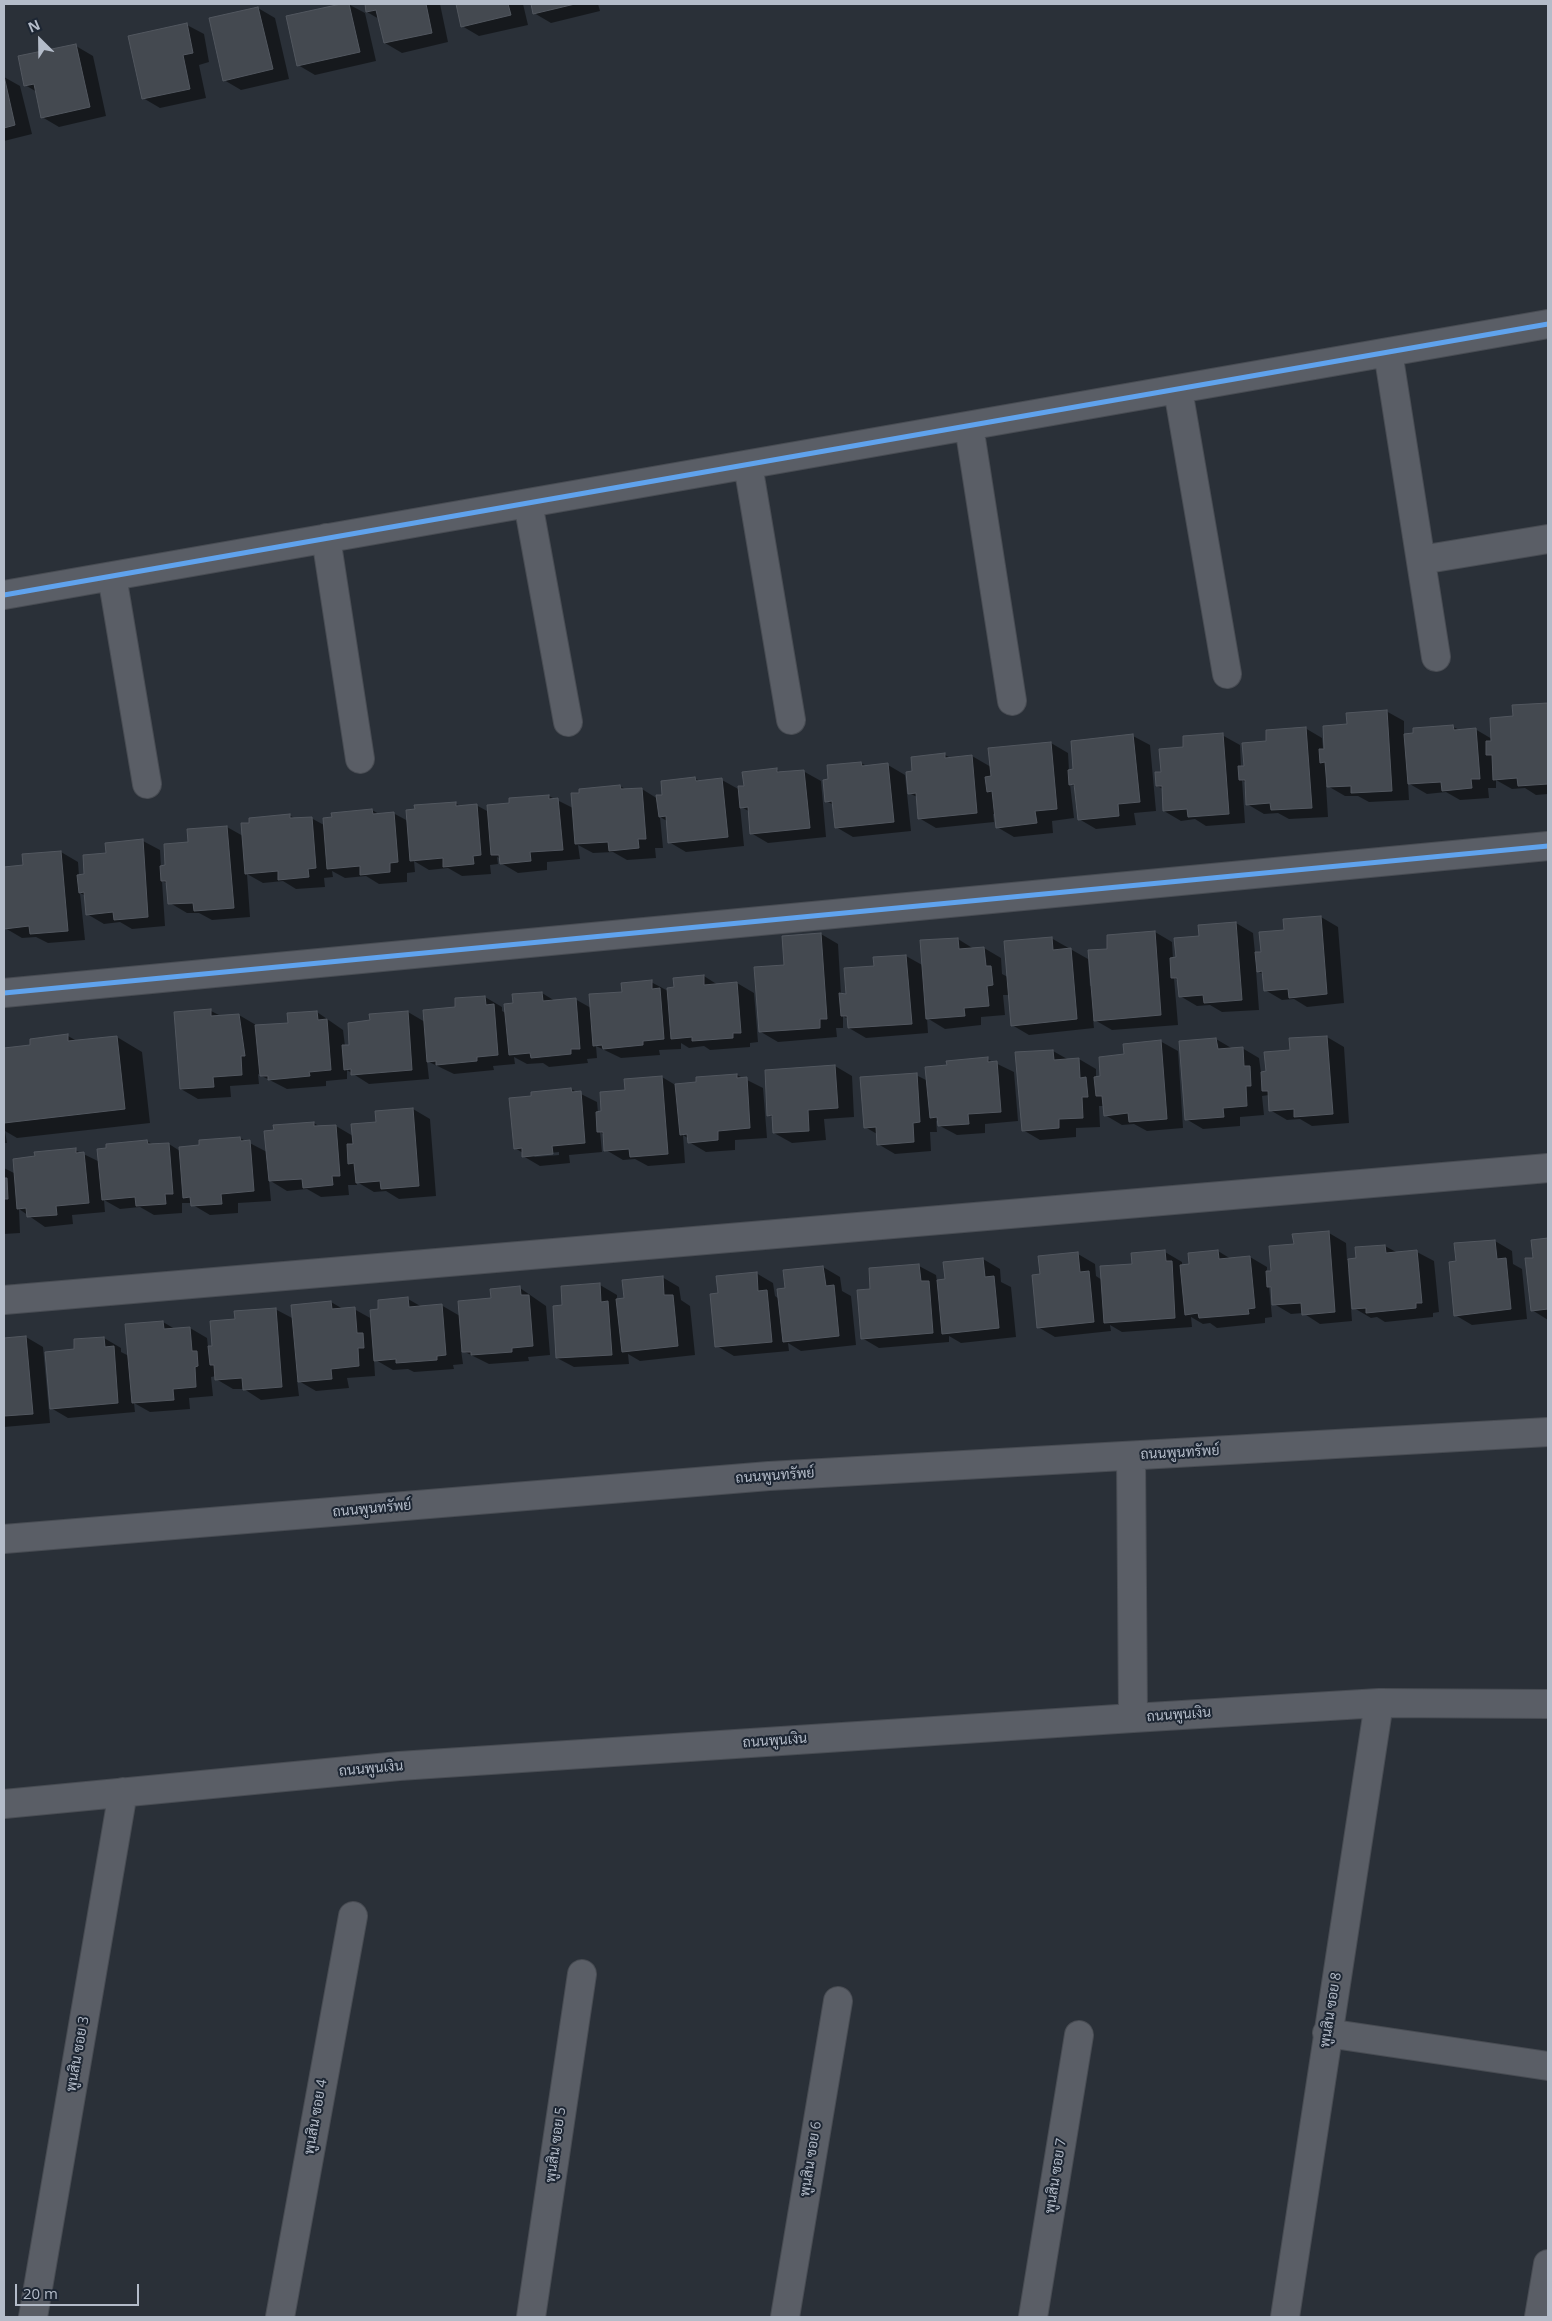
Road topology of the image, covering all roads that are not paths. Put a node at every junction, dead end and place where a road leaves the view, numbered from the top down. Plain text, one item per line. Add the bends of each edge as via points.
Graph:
1 (1548, 324) edge
2 (1388, 352) junction
3 (1178, 390) junction
4 (969, 426) junction
5 (748, 464) junction
6 (528, 503) junction
7 (326, 538) junction
8 (1548, 538) edge
9 (1421, 560) junction
10 (112, 576) junction
11 (4, 594) edge
12 (1436, 657) dead end
13 (1227, 674) dead end
14 (1012, 701) dead end
15 (791, 720) dead end
16 (568, 722) dead end
17 (360, 758) dead end
18 (147, 784) dead end
19 (1548, 846) edge
20 (4, 993) edge
21 (1548, 1168) edge
22 (4, 1300) edge
23 (1548, 1432) edge
24 (1131, 1456) junction
25 (4, 1539) edge
26 (1379, 1703) junction
27 (1548, 1704) edge
28 (1133, 1718) junction
29 (123, 1792) junction
30 (4, 1804) edge
31 (353, 1916) dead end
32 (582, 1974) dead end
33 (838, 2001) dead end
34 (1327, 2033) junction
35 (1079, 2036) dead end
36 (1548, 2066) edge
37 (1548, 2264) edge
38 (33, 2317) edge
39 (280, 2317) edge
40 (531, 2317) edge
41 (785, 2317) edge
42 (1033, 2317) edge
43 (1285, 2317) edge
44 (1539, 2317) edge

1 - 2 street
2 - 3 street
2 - 9 street
3 - 4 street
3 - 13 street
4 - 5 street
4 - 14 street
5 - 6 street
5 - 15 street
6 - 7 street
6 - 16 street
7 - 10 street
7 - 17 street
8 - 9 street
9 - 12 street
10 - 11 street
10 - 18 street
19 - 20 street
21 - 22 street
23 - 24 street, ถนนพูนทรัพย์
24 - 25 street, ถนนพูนทรัพย์ via 769,1476
24 - 28 street
26 - 27 street, ถนนพูนเงิน
26 - 28 street, ถนนพูนเงิน
26 - 34 street, พูนสิน ซอย 8
28 - 29 street, ถนนพูนเงิน via 398,1766
29 - 30 street, ถนนพูนเงิน
29 - 38 street, พูนสิน ซอย 3
31 - 39 street, พูนสิน ซอย 4
32 - 40 street, พูนสิน ซอย 5
33 - 41 street, พูนสิน ซอย 6
34 - 36 street
34 - 43 street, พูนสิน ซอย 8
35 - 42 street, พูนสิน ซอย 7
37 - 44 street

